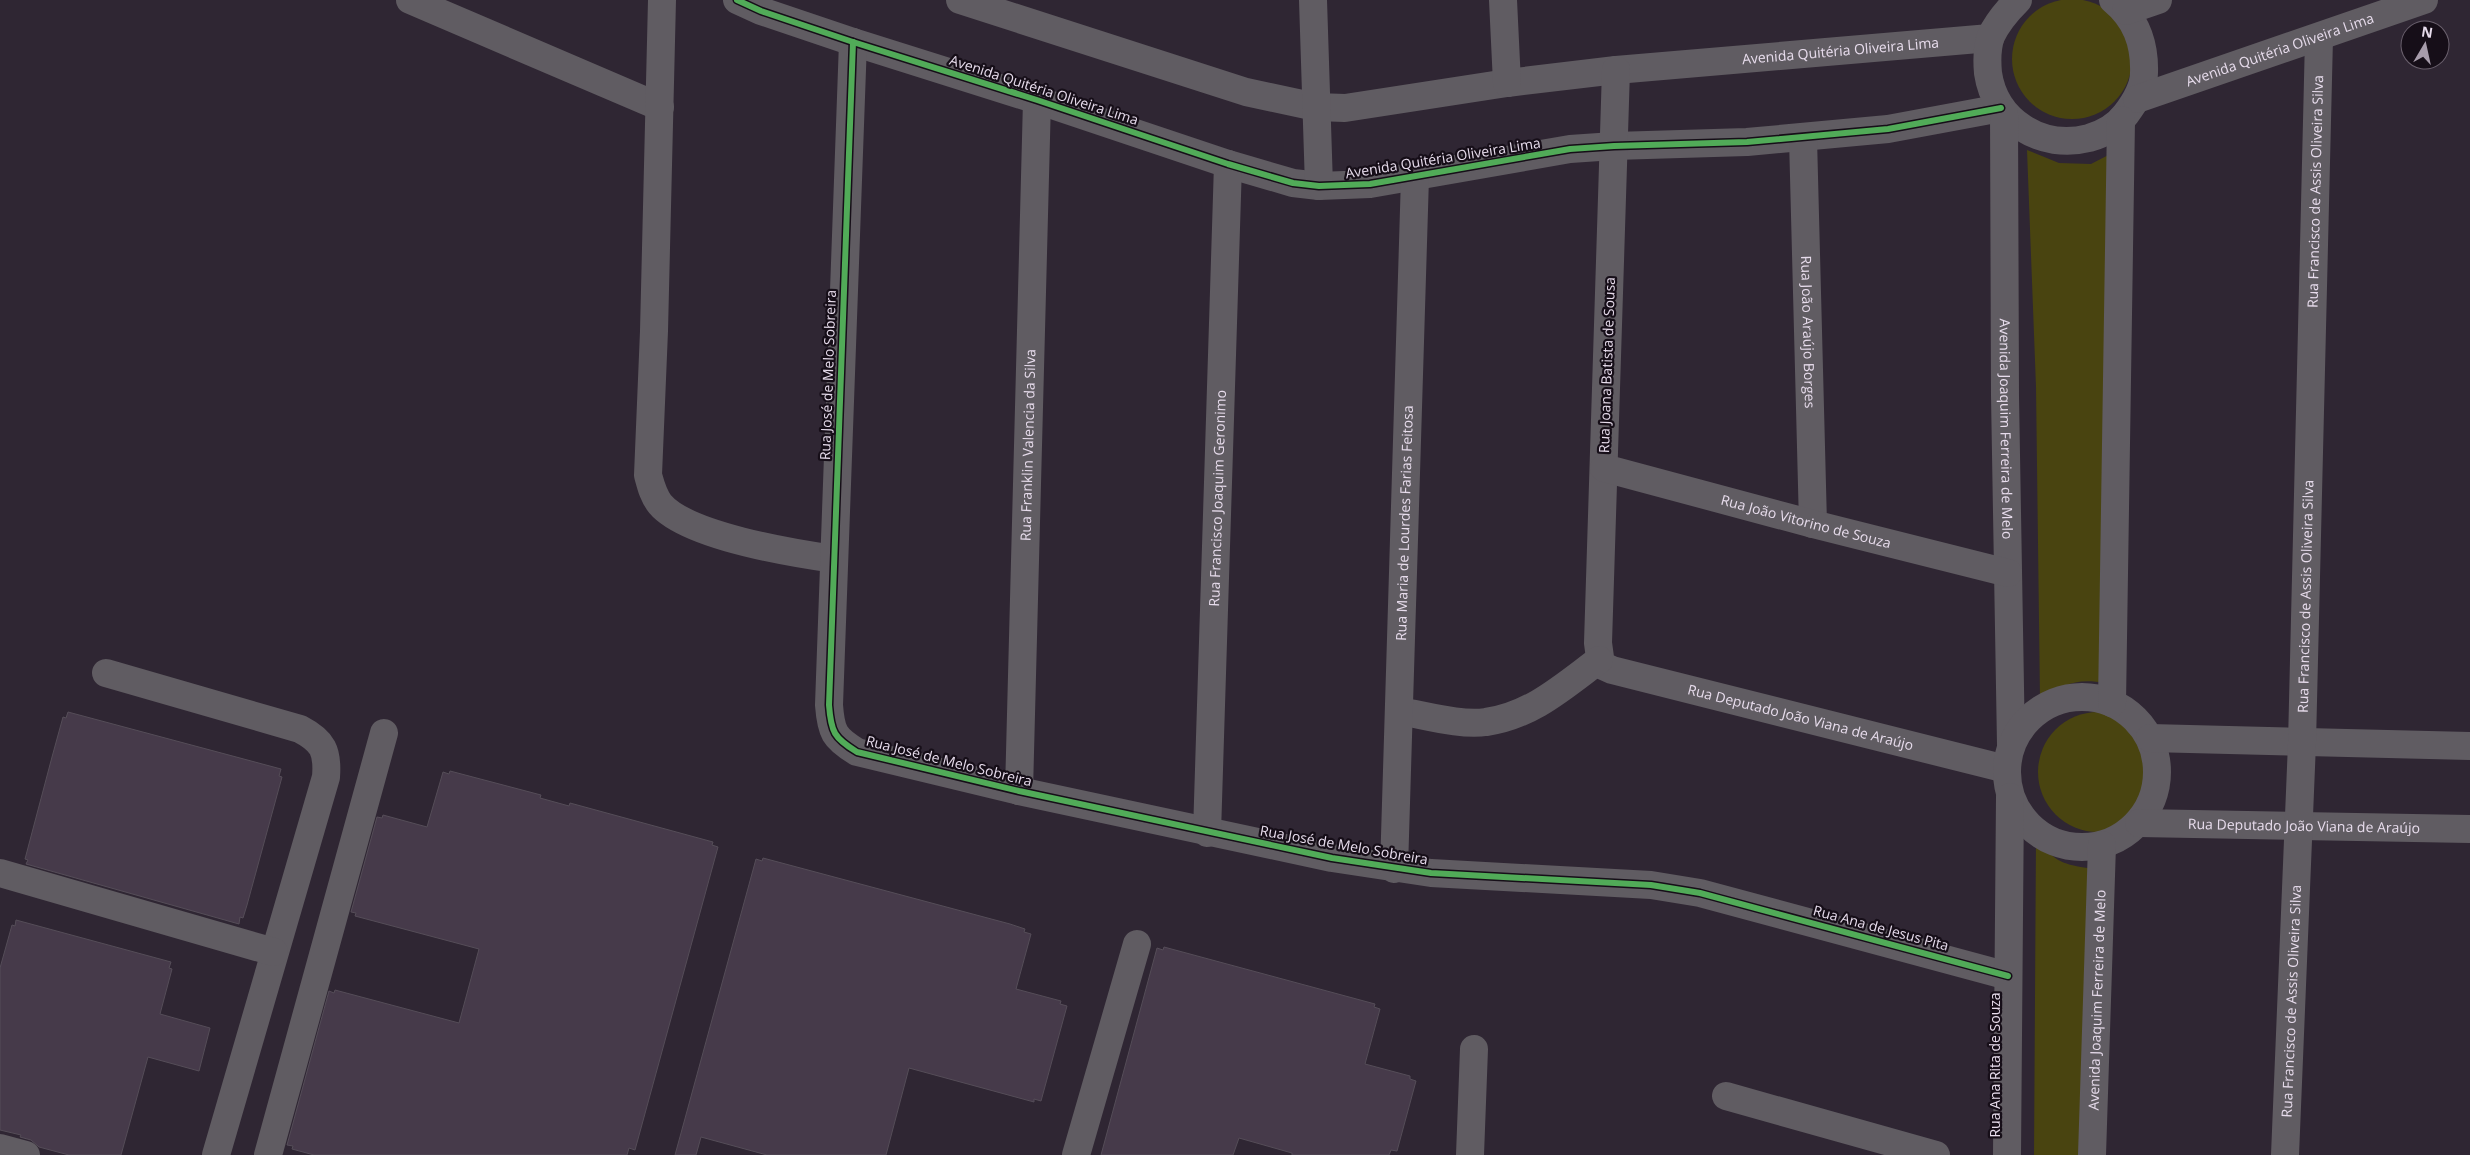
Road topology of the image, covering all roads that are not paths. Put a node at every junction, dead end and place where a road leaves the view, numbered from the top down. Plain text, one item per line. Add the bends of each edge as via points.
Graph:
1 (410, 0) edge
2 (662, 0) edge
3 (737, 0) edge
4 (960, 0) edge
5 (1313, 0) edge
6 (1503, 0) edge
7 (2018, 0) edge
8 (2158, 0) edge
9 (2424, 0) edge
10 (2119, 5) edge
11 (1990, 38) junction
12 (2319, 38) junction
13 (853, 42) junction
14 (1616, 70) junction
15 (1507, 83) junction
16 (1037, 100) junction
17 (660, 107) junction
18 (1316, 107) junction
19 (2002, 110) junction
20 (2129, 110) junction
21 (1804, 138) junction
22 (1614, 146) junction
23 (1228, 164) junction
24 (1415, 177) junction
25 (1319, 186) junction
26 (1604, 468) junction
27 (1813, 524) junction
28 (834, 559) junction
29 (2008, 573) junction
30 (1600, 660) junction
31 (106, 673) dead end
32 (2112, 703) junction
33 (1398, 711) junction
34 (384, 734) dead end
35 (2150, 738) junction
36 (2302, 743) junction
37 (2470, 746) edge
38 (2009, 757) junction
39 (1019, 791) junction
40 (2010, 795) junction
41 (2139, 823) junction
42 (2298, 824) junction
43 (2470, 829) edge
44 (1207, 833) junction
45 (2102, 845) junction
46 (1394, 869) junction
47 (0, 873) edge
48 (1747, 905) joint
49 (1137, 944) dead end
50 (274, 952) junction
51 (2008, 976) junction
52 (1474, 1050) dead end
53 (1726, 1096) dead end
54 (0, 1148) edge
55 (26, 1155) edge
56 (216, 1155) edge
57 (268, 1155) edge
58 (1076, 1155) edge
59 (1470, 1155) edge
60 (1936, 1155) edge
61 (2007, 1155) edge
62 (2092, 1155) edge
63 (2285, 1155) edge

1 - 17 street
2 - 17 street
3 - 13 street, Avenida Quitéria Oliveira Lima via 761,12
4 - 18 street, Avenida Quitéria Oliveira Lima via 1246,92
5 - 18 street
6 - 15 street
7 - 11 street via 2002,16
8 - 10 street
9 - 12 street, Avenida Quitéria Oliveira Lima
10 - 20 street via 2138,31 2145,54 2144,77
11 - 14 street, Avenida Quitéria Oliveira Lima
11 - 19 street via 1987,62 1990,86
12 - 20 street, Avenida Quitéria Oliveira Lima via 2206,74
12 - 36 street, Rua Francisco de Assis Oliveira Silva
13 - 16 street, Avenida Quitéria Oliveira Lima
13 - 28 street, Rua José de Melo Sobreira
14 - 15 street, Avenida Quitéria Oliveira Lima
14 - 22 street, Rua Joana Batista de Sousa
15 - 18 street, Avenida Quitéria Oliveira Lima via 1374,105
16 - 23 street, Avenida Quitéria Oliveira Lima
16 - 39 street, Rua Franklin Valencia da Silva
17 - 28 street via 648,475 652,491 660,505 699,528 793,553
18 - 25 street
19 - 20 street, Avenida Quitéria Oliveira Lima via 2024,130 2048,140 2074,142 2099,135
19 - 21 street, Avenida Quitéria Oliveira Lima via 1888,129
19 - 29 street, Avenida Joaquim Ferreira de Melo
20 - 32 street
21 - 22 street, Avenida Quitéria Oliveira Lima
21 - 27 street, Rua João Araújo Borges
22 - 24 street, Avenida Quitéria Oliveira Lima via 1570,149
22 - 26 street, Rua Joana Batista de Sousa
23 - 25 street, Avenida Quitéria Oliveira Lima via 1293,183
23 - 44 street, Rua Francisco Joaquim Geronimo
24 - 25 street, Avenida Quitéria Oliveira Lima via 1370,184
24 - 33 street, Rua Maria de Lourdes Farias Feitosa
26 - 27 street, Rua João Vitorino de Souza
26 - 30 street, Rua Joana Batista de Sousa
27 - 29 street, Rua João Vitorino de Souza
28 - 39 street, Rua José de Melo Sobreira via 829,705 830,724 840,741 858,752
29 - 38 street, Avenida Joaquim Ferreira de Melo
30 - 33 street via 1547,699 1517,715 1484,722
30 - 38 street, Rua Deputado João Viana de Araújo via 1601,665 1612,670
31 - 50 street via 300,728 320,743 326,753 326,777
32 - 35 street via 2134,717
32 - 38 street via 2088,697 2064,699 2042,708 2023,724
33 - 46 street, Rua Maria de Lourdes Farias Feitosa
34 - 57 street
35 - 36 street
35 - 41 street via 2157,760 2158,783 2151,804
36 - 37 street
36 - 42 street, Rua Francisco de Assis Oliveira Silva
38 - 40 street
39 - 44 street, Rua José de Melo Sobreira
40 - 45 street via 2024,820 2046,839 2073,847
40 - 51 street, Rua Ana Rita de Souza
41 - 42 street, Rua Deputado João Viana de Araújo
41 - 45 street via 2122,837
42 - 43 street, Rua Deputado João Viana de Araújo
42 - 63 street, Rua Francisco de Assis Oliveira Silva
44 - 46 street, Rua José de Melo Sobreira
45 - 62 street, Avenida Joaquim Ferreira de Melo
46 - 48 street, Rua José de Melo Sobreira via 1651,885
47 - 50 street
48 - 51 street, Rua Ana de Jesus Pita
49 - 58 street
50 - 56 street
51 - 61 street, Rua Ana Rita de Souza
52 - 59 street
53 - 60 street
54 - 55 street

